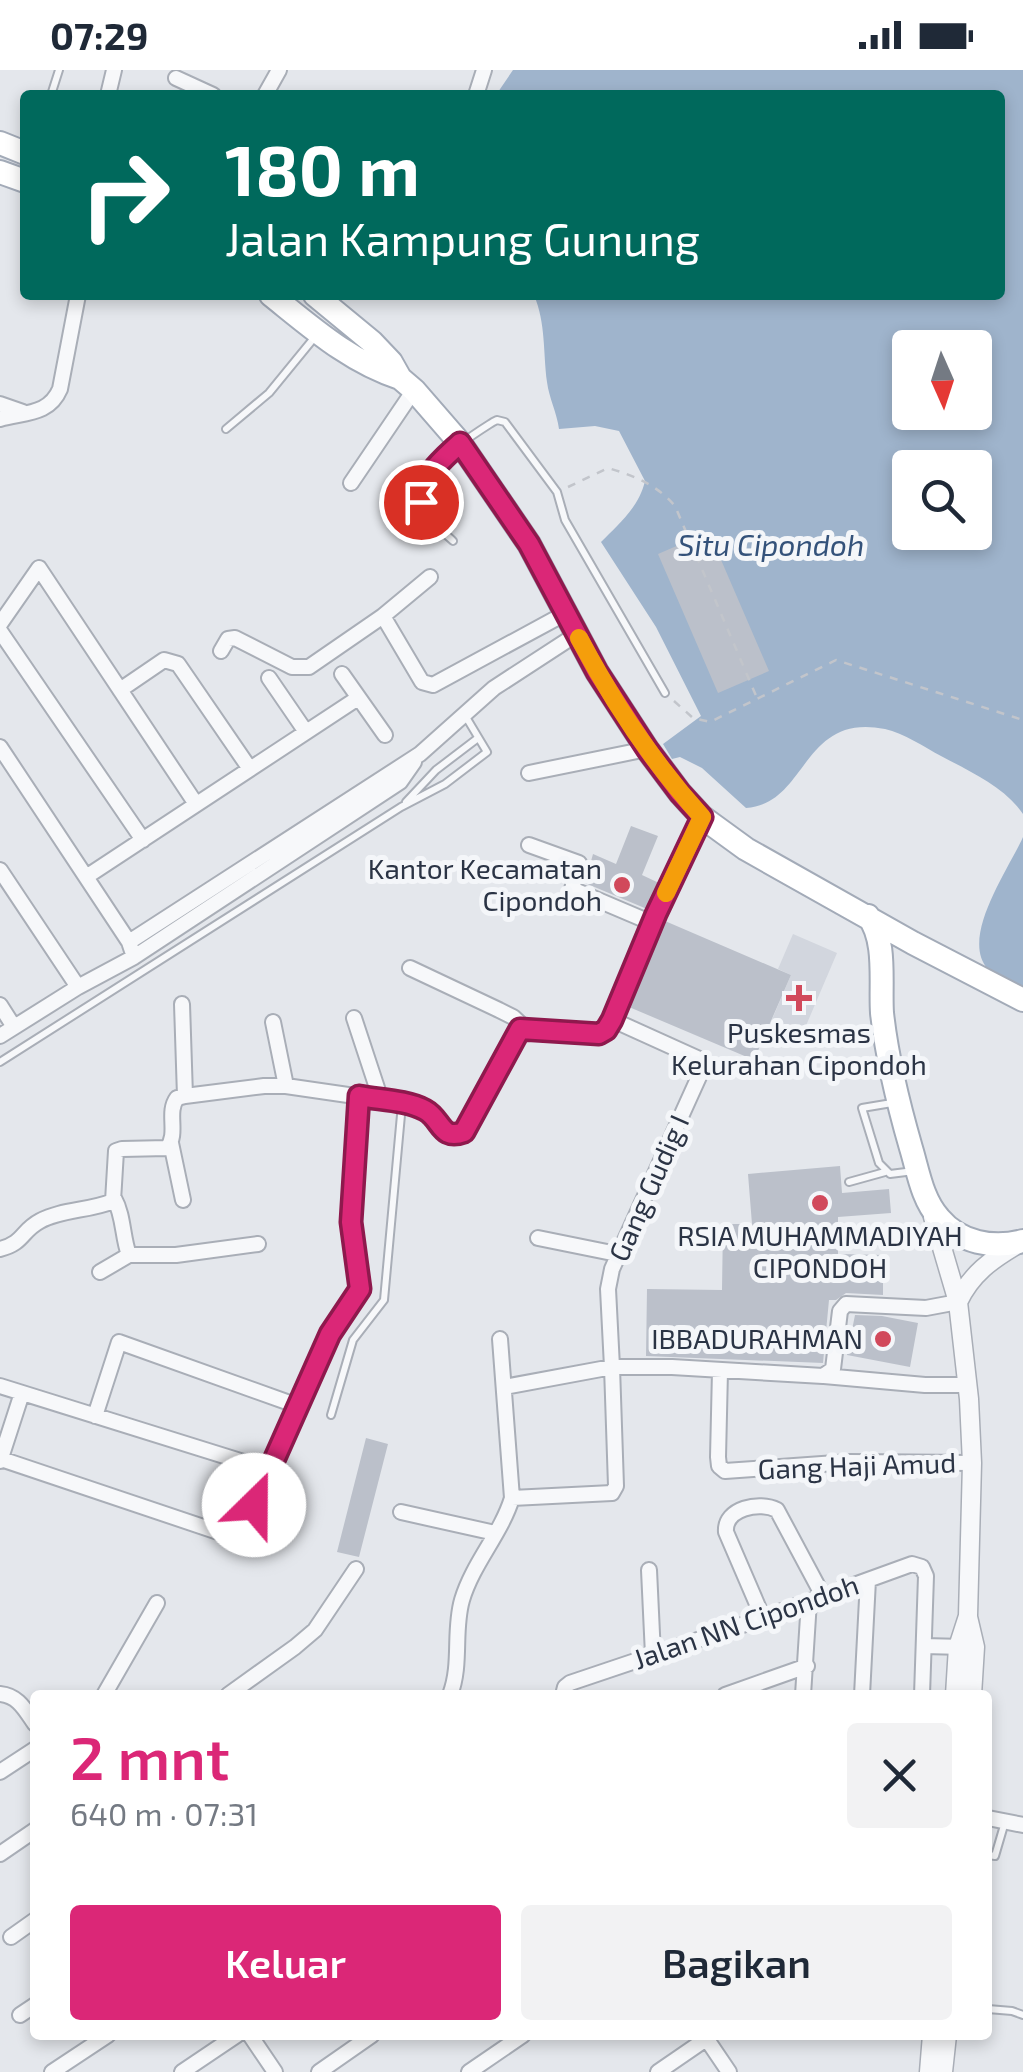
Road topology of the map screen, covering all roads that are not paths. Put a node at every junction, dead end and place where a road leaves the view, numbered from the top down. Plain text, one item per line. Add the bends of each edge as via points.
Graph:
1 (176, 78) dead end
2 (199, 90) edge
3 (77, 300) edge
4 (276, 300) edge
5 (321, 300) edge
6 (318, 333) junction
7 (407, 384) junction
8 (0, 404) edge
9 (24, 412) junction
10 (0, 419) edge
11 (226, 429) dead end
12 (460, 443) junction
13 (351, 482) dead end
14 (452, 541) dead end
15 (430, 577) dead end
16 (383, 616) junction
17 (571, 623) junction
18 (0, 628) edge
19 (222, 652) dead end
20 (342, 674) dead end
21 (269, 678) dead end
22 (120, 690) junction
23 (665, 693) road end
24 (358, 698) junction
25 (465, 715) junction
26 (306, 732) junction
27 (384, 735) dead end
28 (478, 738) junction
29 (0, 748) edge
30 (647, 749) junction
31 (250, 769) junction
32 (529, 773) dead end
33 (196, 804) junction
34 (402, 807) junction
35 (702, 817) junction
36 (142, 840) junction
37 (530, 845) dead end
38 (0, 870) edge
39 (86, 877) junction
40 (866, 915) junction
41 (652, 923) junction
42 (913, 943) junction
43 (132, 949) junction
44 (880, 953) junction
45 (410, 968) dead end
46 (78, 987) junction
47 (1023, 1000) edge
48 (182, 1004) dead end
49 (0, 1005) edge
50 (354, 1018) dead end
51 (612, 1020) junction
52 (273, 1022) dead end
53 (14, 1027) junction
54 (524, 1028) junction
55 (0, 1036) edge
56 (0, 1062) edge
57 (286, 1086) junction
58 (185, 1096) junction
59 (359, 1096) junction
60 (380, 1100) junction
61 (893, 1102) junction
62 (402, 1103) junction
63 (171, 1143) junction
64 (886, 1172) junction
65 (907, 1172) junction
66 (849, 1182) dead end
67 (114, 1198) junction
68 (926, 1198) junction
69 (183, 1200) dead end
70 (538, 1238) dead end
71 (1023, 1241) edge
72 (258, 1244) dead end
73 (0, 1250) edge
74 (617, 1254) junction
75 (129, 1256) junction
76 (100, 1272) dead end
77 (958, 1302) junction
78 (500, 1338) dead end
79 (612, 1367) junction
80 (720, 1371) junction
81 (823, 1376) junction
82 (968, 1385) junction
83 (0, 1386) edge
84 (504, 1387) junction
85 (22, 1393) junction
86 (298, 1406) junction
87 (331, 1415) dead end
88 (96, 1416) junction
89 (0, 1460) edge
90 (968, 1463) junction
91 (269, 1470) junction
92 (512, 1498) junction
93 (401, 1512) dead end
94 (495, 1533) junction
95 (356, 1569) dead end
96 (648, 1570) dead end
97 (868, 1580) junction
98 (816, 1598) junction
99 (156, 1603) dead end
100 (762, 1618) junction
101 (924, 1646) junction
102 (966, 1647) junction
103 (653, 1655) junction
104 (806, 1666) junction
105 (567, 1689) edge
106 (107, 1690) edge
107 (235, 1690) edge
108 (452, 1690) edge
109 (740, 1690) edge
110 (804, 1690) edge
111 (862, 1690) edge
112 (922, 1690) edge
113 (956, 1690) edge
114 (971, 1690) edge
115 (0, 1694) edge
116 (30, 1717) edge
117 (30, 1752) edge
118 (0, 1772) edge
119 (996, 1820) edge
120 (1023, 1825) edge
121 (30, 1833) edge
122 (0, 1854) edge
123 (992, 1856) edge
124 (30, 1924) edge
125 (11, 1937) dead end
126 (30, 2008) edge
127 (992, 2009) edge
128 (20, 2015) dead end
129 (1023, 2015) edge
130 (100, 2040) edge
131 (230, 2040) edge
132 (253, 2040) edge
133 (365, 2040) edge
134 (516, 2040) edge
135 (701, 2040) edge
136 (707, 2040) edge
137 (932, 2040) edge
138 (946, 2040) edge
139 (52, 2072) edge
140 (182, 2072) edge
141 (275, 2072) edge
142 (319, 2072) edge
143 (469, 2072) edge
144 (658, 2072) edge
145 (728, 2072) edge
146 (929, 2072) edge
147 (943, 2072) edge

1 - 2 street
3 - 9 street via 56,400
4 - 6 main road
5 - 7 main road via 372,342
6 - 7 main road
6 - 11 lane via 269,393
7 - 12 main road
7 - 13 street
8 - 9 street
9 - 10 street
12 - 14 lane via 422,489 425,514
12 - 17 main road via 529,544
12 - 23 lane via 497,420 505,422 557,492 566,520
15 - 16 street
16 - 17 street via 422,682 433,685
16 - 19 street via 308,667 292,667 236,638
17 - 25 street
17 - 30 main road
18 - 22 street via 38,568
18 - 36 street
20 - 24 street
21 - 26 street
22 - 31 street via 164,660 178,664
22 - 33 street
24 - 26 street
24 - 27 street
25 - 28 lane
25 - 43 street via 420,754
26 - 31 street
28 - 34 lane
28 - 34 lane via 487,752
29 - 39 street
30 - 32 street
30 - 35 main road
31 - 33 street
33 - 36 street
34 - 56 lane
35 - 40 main road
35 - 41 street
36 - 39 street
37 - 41 street via 579,864 572,889
38 - 46 street
39 - 43 street
40 - 42 main road
40 - 44 main road
41 - 51 street
42 - 44 main road via 894,942
42 - 47 main road
43 - 46 street
44 - 61 main road
45 - 54 street
46 - 53 street
48 - 58 street
49 - 53 street
50 - 60 street
51 - 54 street via 599,1034
51 - 74 street, Gang Gudig I via 703,1066
52 - 57 street
53 - 55 street
54 - 62 street via 464,1132 448,1134 426,1111
57 - 58 street
57 - 59 street
58 - 63 street via 172,1106
59 - 60 street
59 - 86 street via 351,1222 360,1289 330,1334
60 - 62 street
61 - 64 lane via 862,1108
61 - 65 main road
62 - 87 lane via 384,1300 353,1340
63 - 67 street via 118,1150
63 - 69 street
64 - 65 lane
64 - 66 lane
65 - 68 main road
67 - 73 street via 41,1220
67 - 75 street
68 - 71 main road via 938,1218 965,1238 995,1245
68 - 77 street
70 - 74 street
71 - 77 street via 979,1271
72 - 75 street
74 - 79 street, Gang Gudig I via 608,1289
75 - 76 street
77 - 81 street via 926,1308 846,1304 833,1369
77 - 82 street
78 - 84 street
79 - 80 street
79 - 84 street
79 - 92 street, Gang Gudig I via 612,1494
80 - 81 street
80 - 90 street, Gang Haji Amud via 718,1457 725,1471
81 - 82 street
82 - 90 street
83 - 85 street
84 - 92 street
85 - 88 street
85 - 89 street
86 - 88 street via 119,1342
86 - 91 street
88 - 91 street
89 - 91 street via 239,1540
90 - 102 street
92 - 94 street
93 - 94 street
94 - 108 street via 461,1603
95 - 107 street via 315,1630
96 - 103 street
97 - 98 street, Jalan NN Cipondoh
97 - 101 street, Jalan NN Cipondoh via 906,1565 922,1567
97 - 111 street
98 - 100 street, Jalan NN Cipondoh
98 - 100 street via 777,1510 744,1510 728,1518 726,1532
98 - 104 street
99 - 106 street
100 - 103 street, Jalan NN Cipondoh
101 - 102 street
101 - 112 street
102 - 113 street
102 - 114 street
103 - 105 street, Jalan NN Cipondoh
104 - 109 street
104 - 110 street
115 - 116 street via 19,1701
117 - 118 street
119 - 120 street
119 - 123 lane
121 - 122 street
124 - 125 street
126 - 128 street
127 - 129 lane
130 - 139 street
131 - 140 street
132 - 141 street
133 - 142 street
134 - 143 street
135 - 144 street
136 - 145 street
137 - 146 street
138 - 147 street

